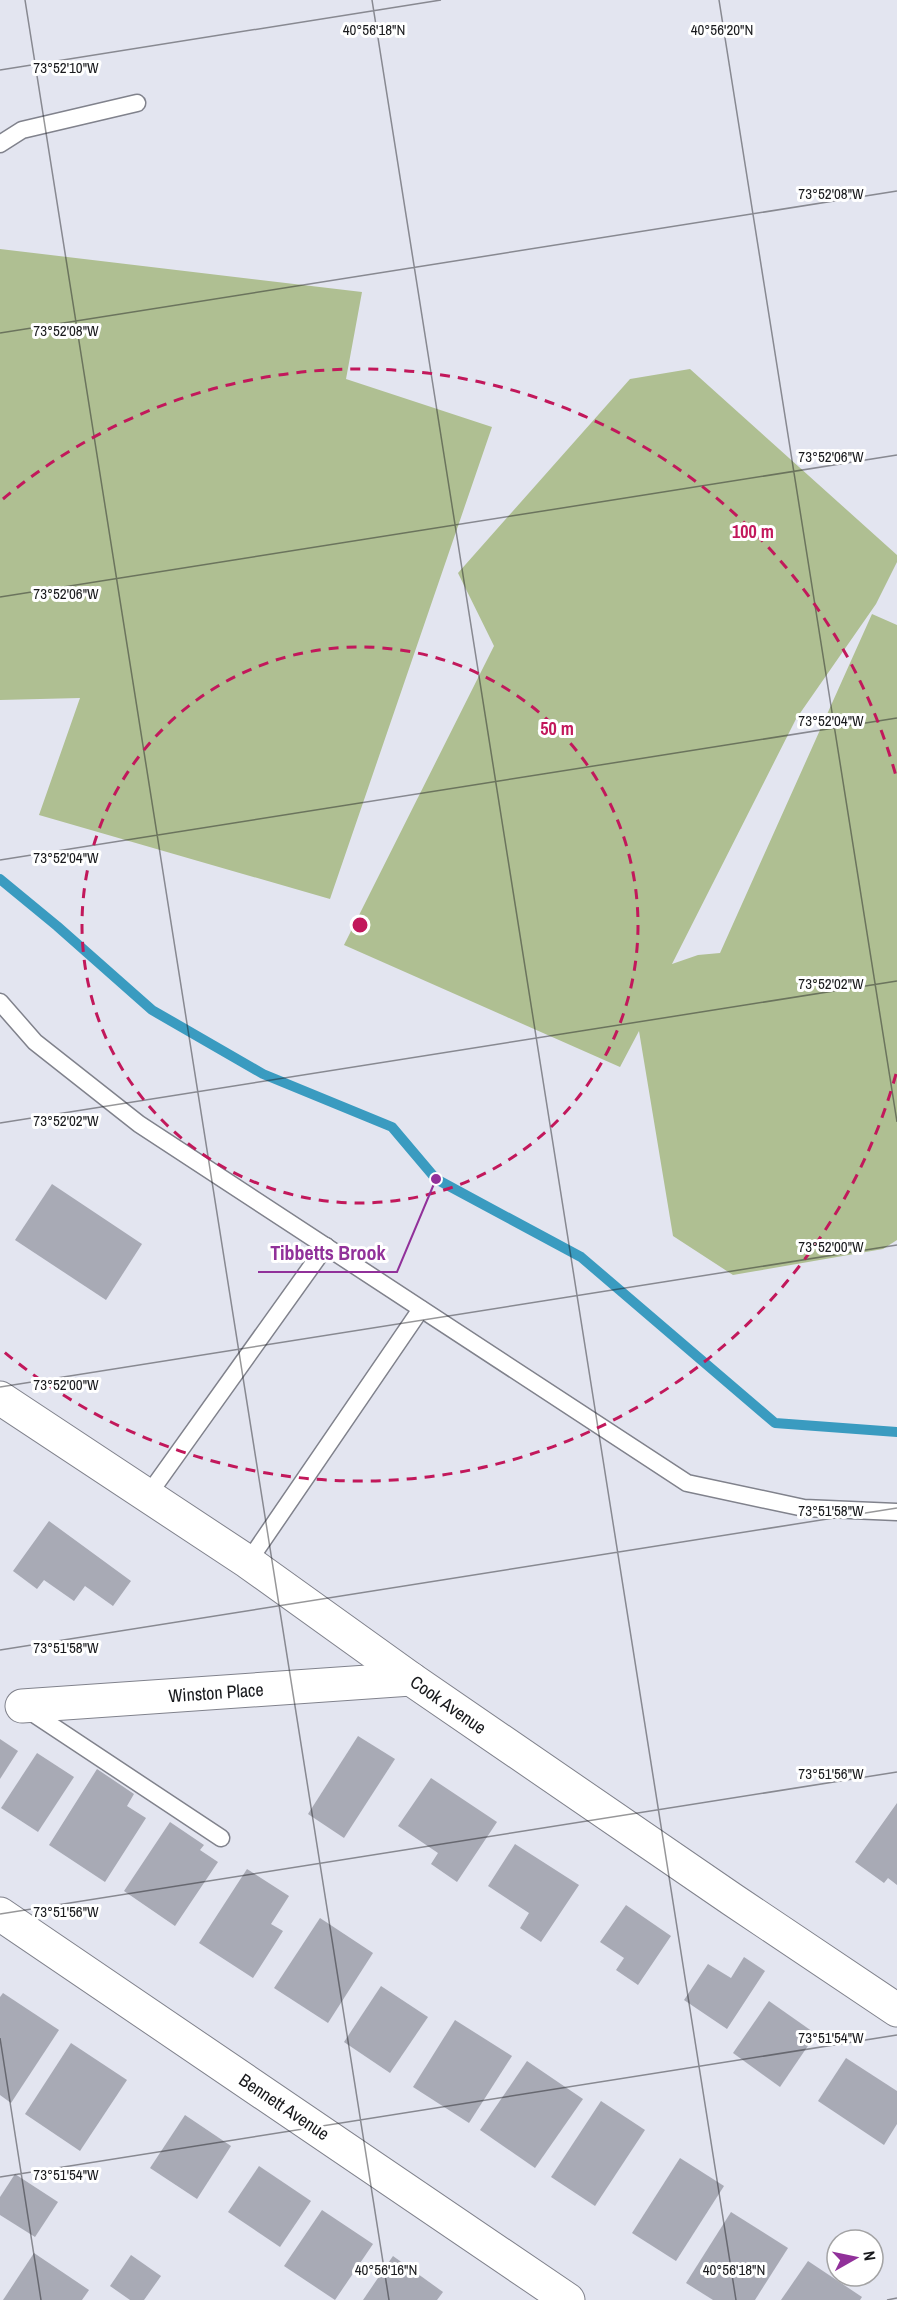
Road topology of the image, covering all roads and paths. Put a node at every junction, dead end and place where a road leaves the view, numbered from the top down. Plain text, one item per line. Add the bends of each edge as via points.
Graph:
1 (137, 103) dead end
2 (0, 144) edge
3 (0, 1002) edge
4 (326, 1246) junction
5 (422, 1310) junction
6 (0, 1398) edge
7 (148, 1495) junction
8 (897, 1512) edge
9 (248, 1562) junction
10 (411, 1679) junction
11 (22, 1706) joint
12 (221, 1838) dead end
13 (0, 1914) edge
14 (897, 2010) edge
15 (568, 2300) edge

1 - 2 lane via 21,130
3 - 4 lane via 35,1042 139,1124
4 - 5 lane
4 - 7 lane
5 - 8 lane via 687,1483 804,1508
5 - 9 lane
6 - 7 street, Cook Avenue
7 - 9 street, Cook Avenue
9 - 10 street, Cook Avenue
10 - 11 street, Winston Place
10 - 14 street, Cook Avenue
11 - 12 lane
13 - 15 street, Bennett Avenue

